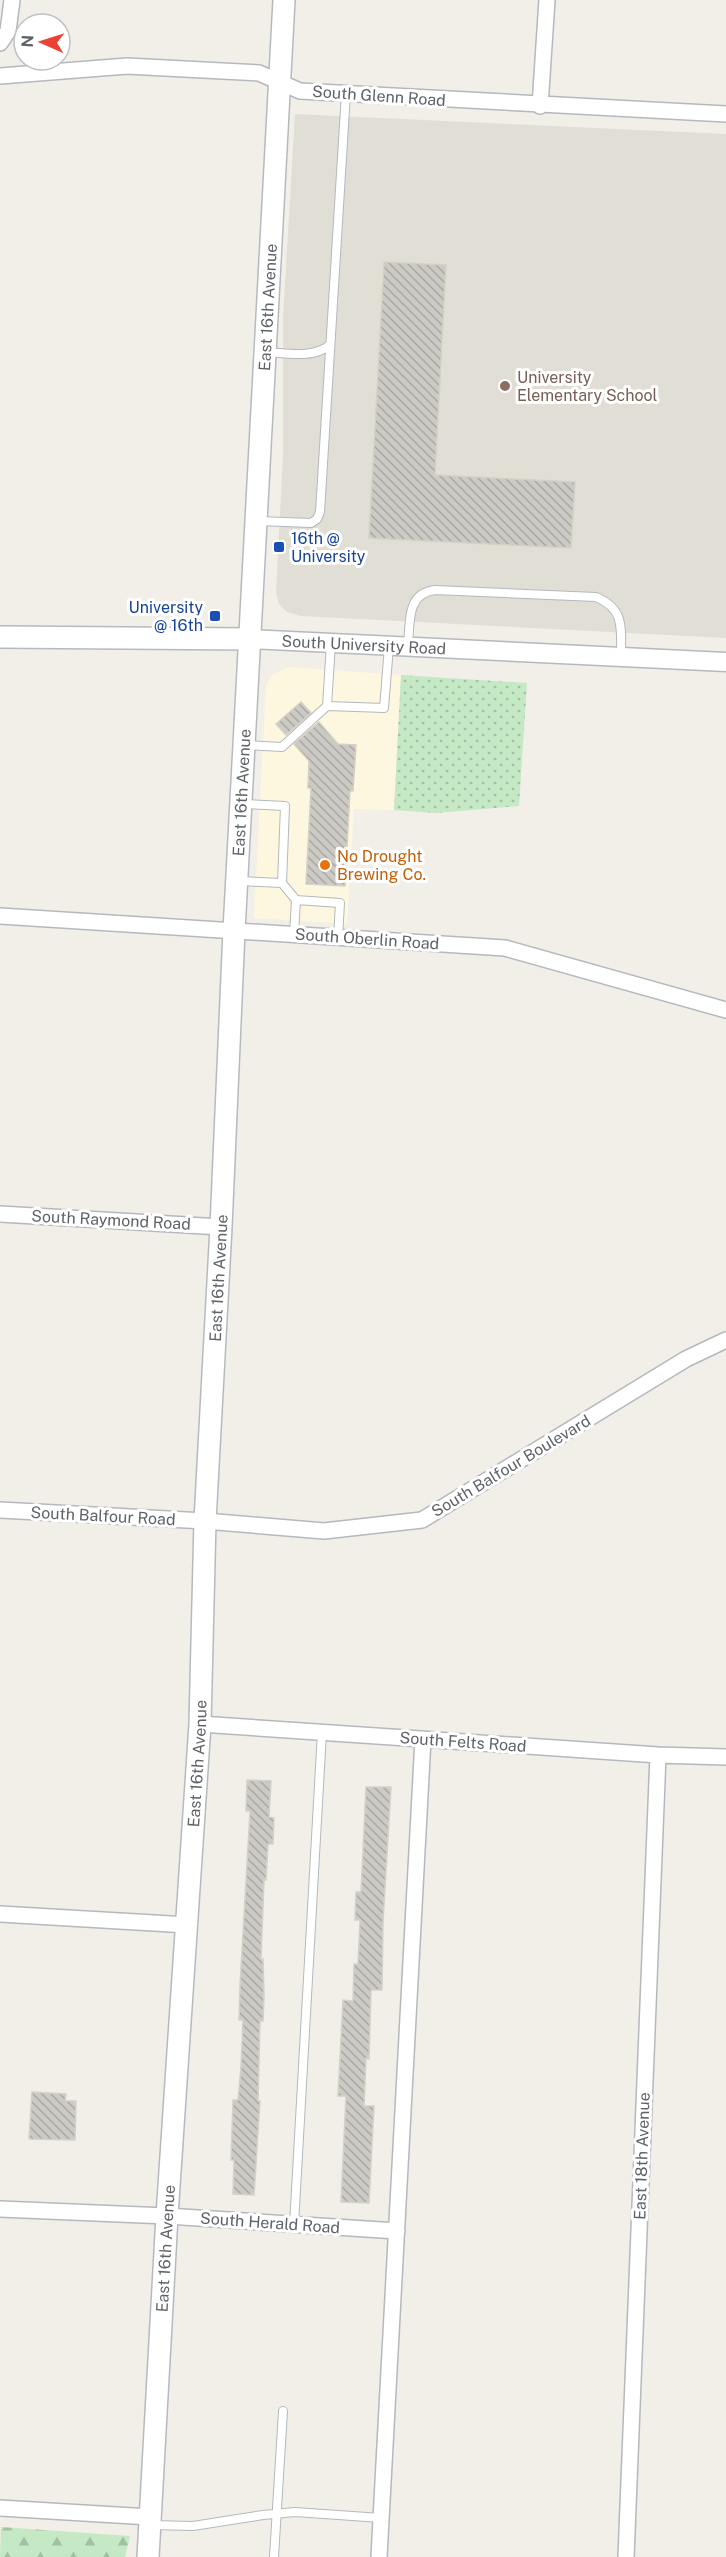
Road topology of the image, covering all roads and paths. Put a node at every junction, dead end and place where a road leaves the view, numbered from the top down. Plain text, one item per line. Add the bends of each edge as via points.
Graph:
1 (12, 0) edge
2 (284, 0) edge
3 (547, 0) edge
4 (0, 43) edge
5 (0, 76) edge
6 (280, 83) junction
7 (346, 93) junction
8 (540, 106) junction
9 (726, 114) edge
10 (330, 345) junction
11 (265, 352) junction
12 (257, 521) junction
13 (0, 637) edge
14 (250, 639) junction
15 (330, 643) junction
16 (389, 646) junction
17 (408, 647) junction
18 (621, 657) junction
19 (726, 662) edge
20 (327, 706) junction
21 (245, 744) junction
22 (241, 804) junction
23 (237, 881) junction
24 (282, 883) junction
25 (296, 900) junction
26 (0, 916) edge
27 (234, 931) junction
28 (294, 935) junction
29 (338, 938) junction
30 (726, 1010) edge
31 (0, 1214) edge
32 (221, 1227) junction
33 (726, 1340) edge
34 (0, 1510) edge
35 (205, 1521) junction
36 (200, 1724) junction
37 (322, 1732) junction
38 (423, 1739) junction
39 (658, 1755) junction
40 (726, 1757) edge
41 (0, 1914) edge
42 (188, 1925) junction
43 (0, 2209) edge
44 (167, 2216) junction
45 (294, 2225) junction
46 (397, 2231) junction
47 (284, 2411) dead end
48 (0, 2508) edge
49 (277, 2514) junction
50 (381, 2518) junction
51 (150, 2521) junction
52 (148, 2557) edge
53 (274, 2557) edge
54 (379, 2557) edge
55 (626, 2557) edge

1 - 4 street via 8,31
2 - 6 main road, East 16th Avenue
3 - 8 street
5 - 6 street, South Glenn Road via 127,66 259,73
6 - 7 street, South Glenn Road via 300,91
6 - 11 main road, East 16th Avenue
7 - 8 street, South Glenn Road
7 - 10 lane
8 - 9 street, South Glenn Road
10 - 11 lane via 313,354
10 - 12 lane via 320,512 311,523
11 - 12 main road, East 16th Avenue
12 - 14 main road, East 16th Avenue
13 - 14 main road, South University Road
14 - 15 street, South University Road
14 - 21 main road, East 16th Avenue
15 - 16 street, South University Road
15 - 20 lane
16 - 17 street, South University Road
16 - 20 lane via 384,708
17 - 18 street, South University Road
17 - 18 lane via 412,609 417,596 427,591 596,597 618,612
18 - 19 street, South University Road
20 - 21 lane via 282,747
21 - 22 main road, East 16th Avenue
22 - 23 main road, East 16th Avenue
22 - 24 lane via 285,806
23 - 24 lane
23 - 27 main road, East 16th Avenue
24 - 25 lane
25 - 28 lane
25 - 29 lane via 340,903
26 - 27 street, South Oberlin Road
27 - 28 street, South Oberlin Road
27 - 32 main road, East 16th Avenue
28 - 29 street, South Oberlin Road
29 - 30 street, South Oberlin Road via 505,948
31 - 32 street, South Raymond Road
32 - 35 main road, East 16th Avenue
33 - 35 street, South Balfour Boulevard via 686,1359 422,1520 324,1531
34 - 35 street, South Balfour Road
35 - 36 main road, East 16th Avenue
36 - 37 street, South Felts Road
36 - 42 main road, East 16th Avenue
37 - 38 street, South Felts Road
37 - 45 lane
38 - 39 street, South Felts Road
38 - 46 street
39 - 40 street, South Felts Road
39 - 55 street, East 18th Avenue
41 - 42 street
42 - 44 main road, East 16th Avenue
43 - 44 street, South Herald Road
44 - 45 street, South Herald Road
44 - 51 main road, East 16th Avenue
45 - 46 street, South Herald Road
46 - 50 street
47 - 49 lane
48 - 51 street
49 - 50 lane
49 - 51 lane via 194,2526
49 - 53 lane
50 - 54 street
51 - 52 main road, East 16th Avenue

